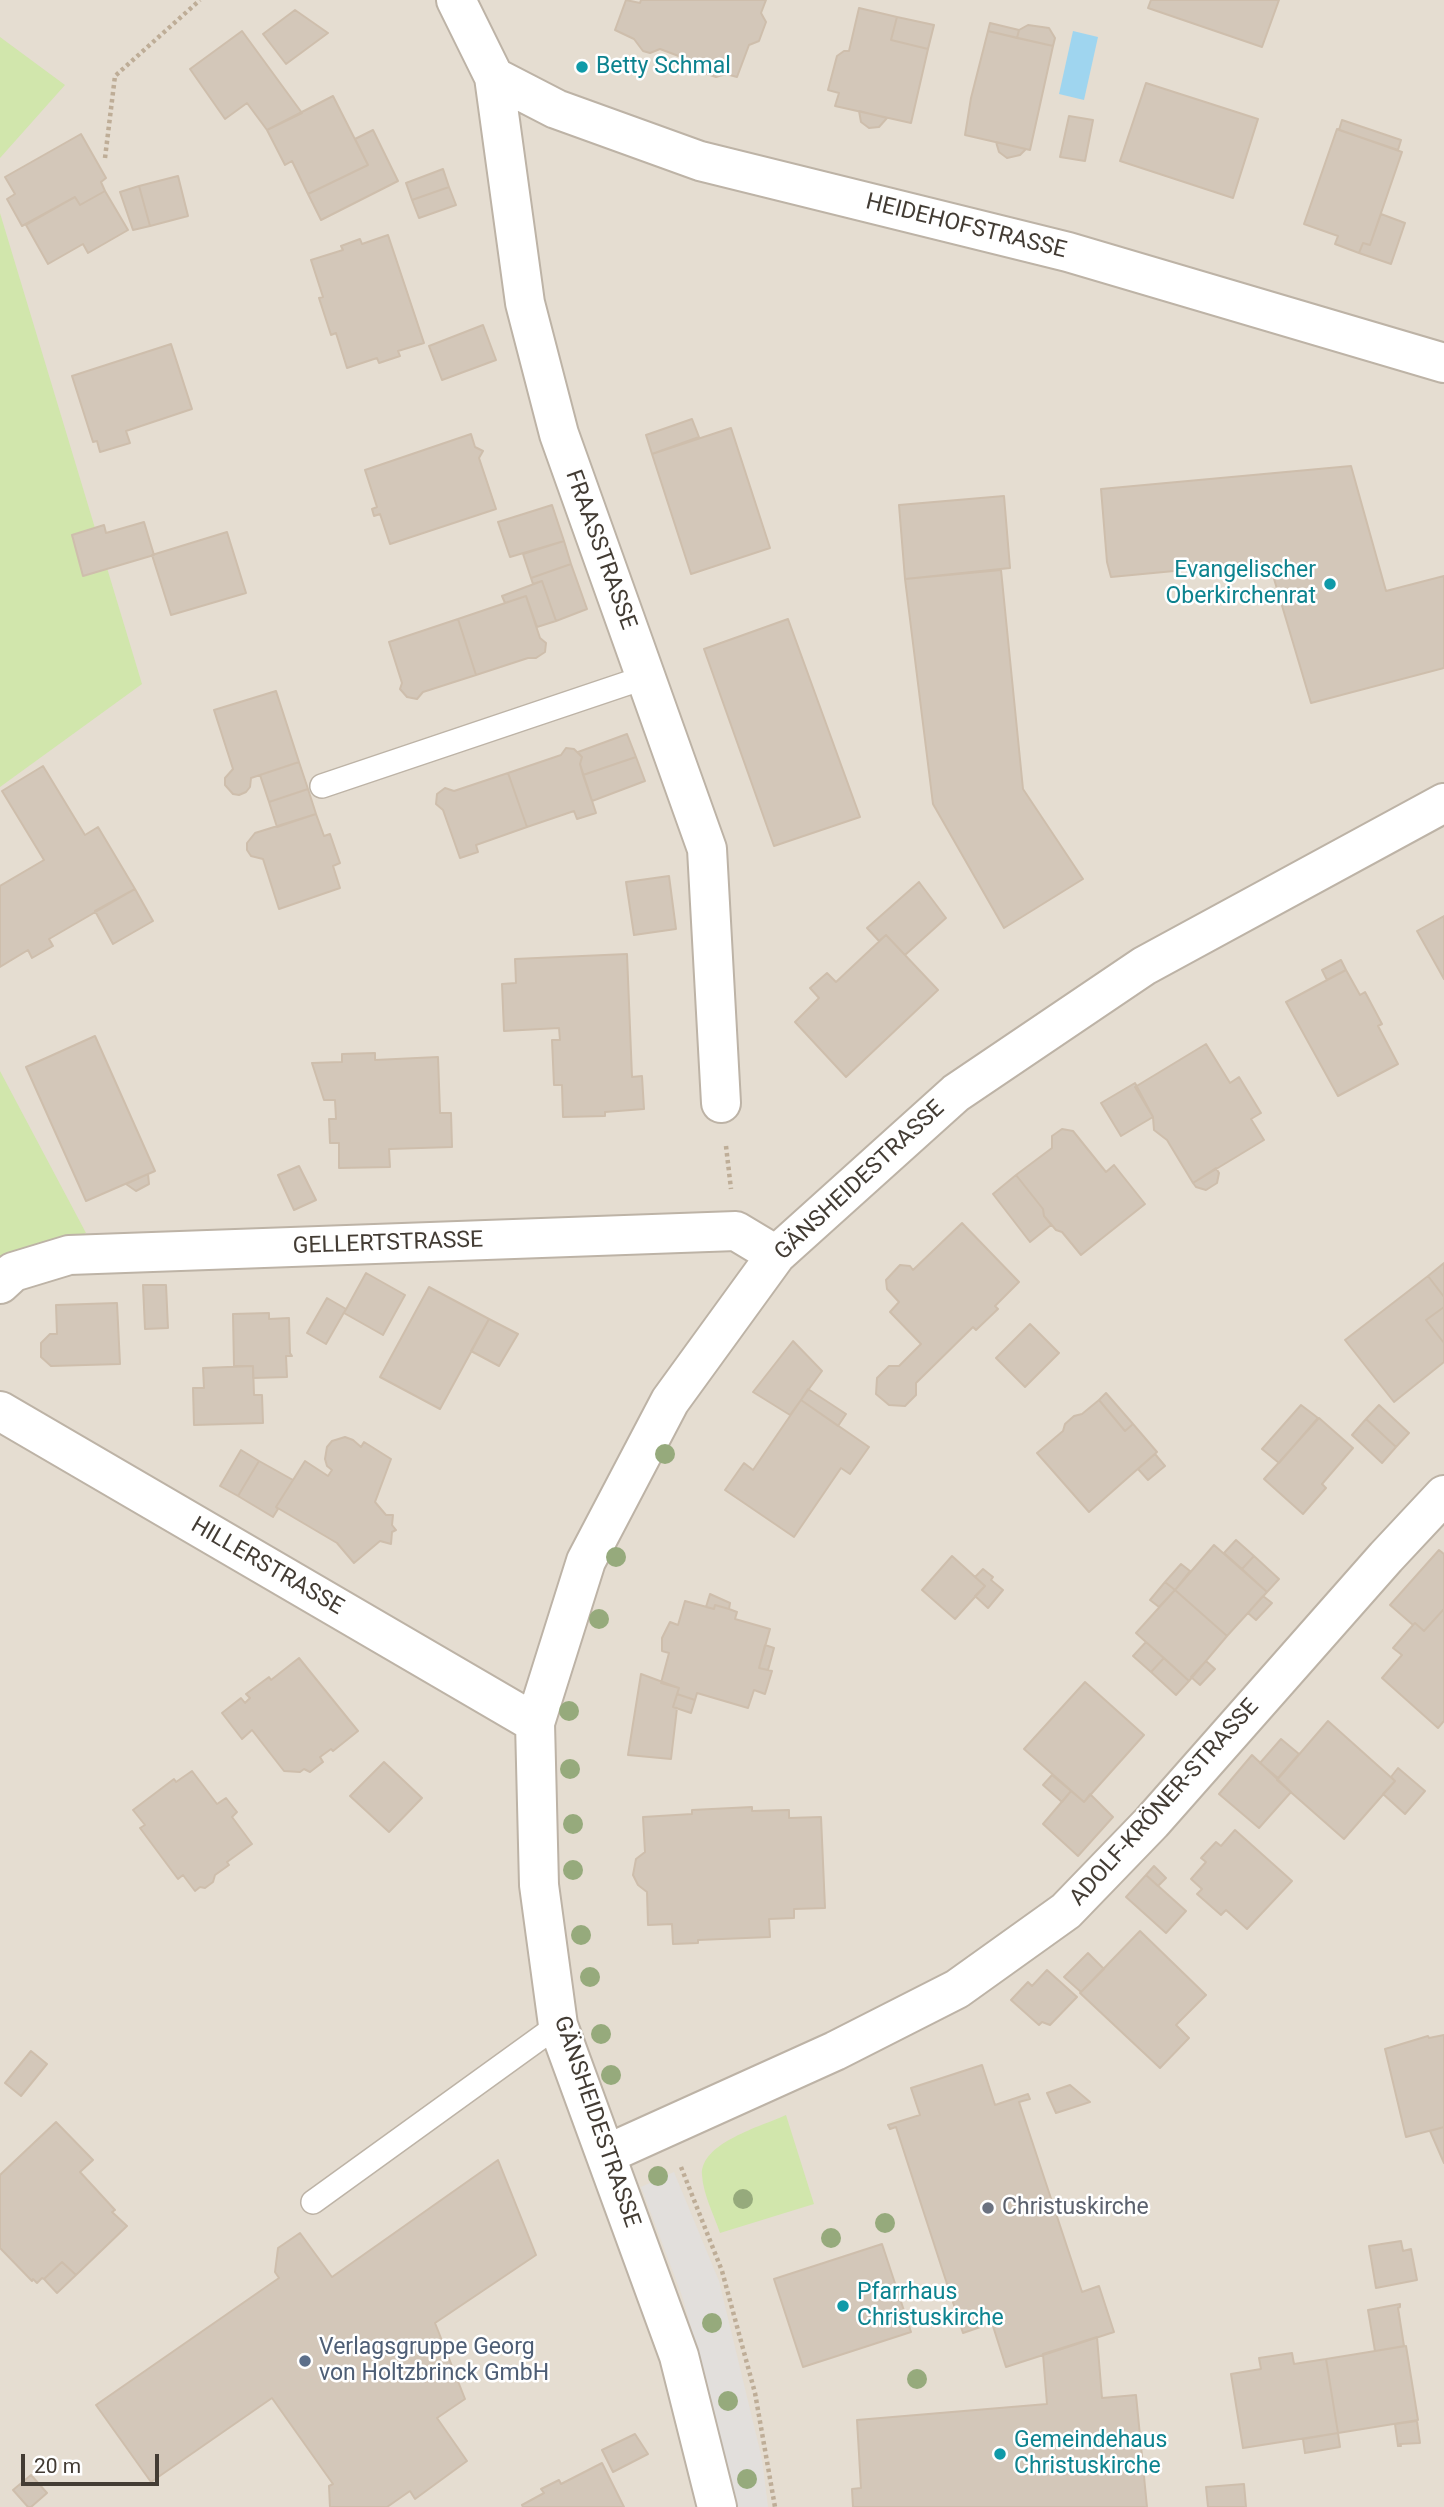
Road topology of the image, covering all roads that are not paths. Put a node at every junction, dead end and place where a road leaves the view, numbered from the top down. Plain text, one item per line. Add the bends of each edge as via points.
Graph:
1 (456, 0) edge
2 (494, 77) junction
3 (1444, 363) edge
4 (646, 677) junction
5 (322, 786) dead end
6 (1444, 803) edge
7 (721, 1103) road end
8 (776, 1255) junction
9 (0, 1284) edge
10 (1, 1413) edge
11 (1444, 1495) edge
12 (535, 1723) junction
13 (558, 2025) junction
14 (607, 2154) junction
15 (313, 2202) dead end
16 (717, 2507) edge

1 - 2 street, FRAASSTRASSE
2 - 3 street, HEIDEHOFSTRASSE via 556,109 700,162 1068,253
2 - 4 street, FRAASSTRASSE via 525,303 559,434
4 - 5 lane
4 - 7 street, FRAASSTRASSE via 707,849
6 - 8 street, GÄNSHEIDESTRASSE via 1144,966 978,1078
8 - 9 street, GELLERTSTRASSE via 736,1231 69,1255 13,1272
8 - 12 street, GÄNSHEIDESTRASSE via 670,1401 586,1560
10 - 12 street, HILLERSTRASSE
11 - 14 street, ADOLF-KRÖNER-STRASSE via 1152,1822 1066,1911 957,1989 835,2051
12 - 13 street, GÄNSHEIDESTRASSE via 539,1885
13 - 14 street, GÄNSHEIDESTRASSE
13 - 15 lane
14 - 16 street, GÄNSHEIDESTRASSE via 679,2356

